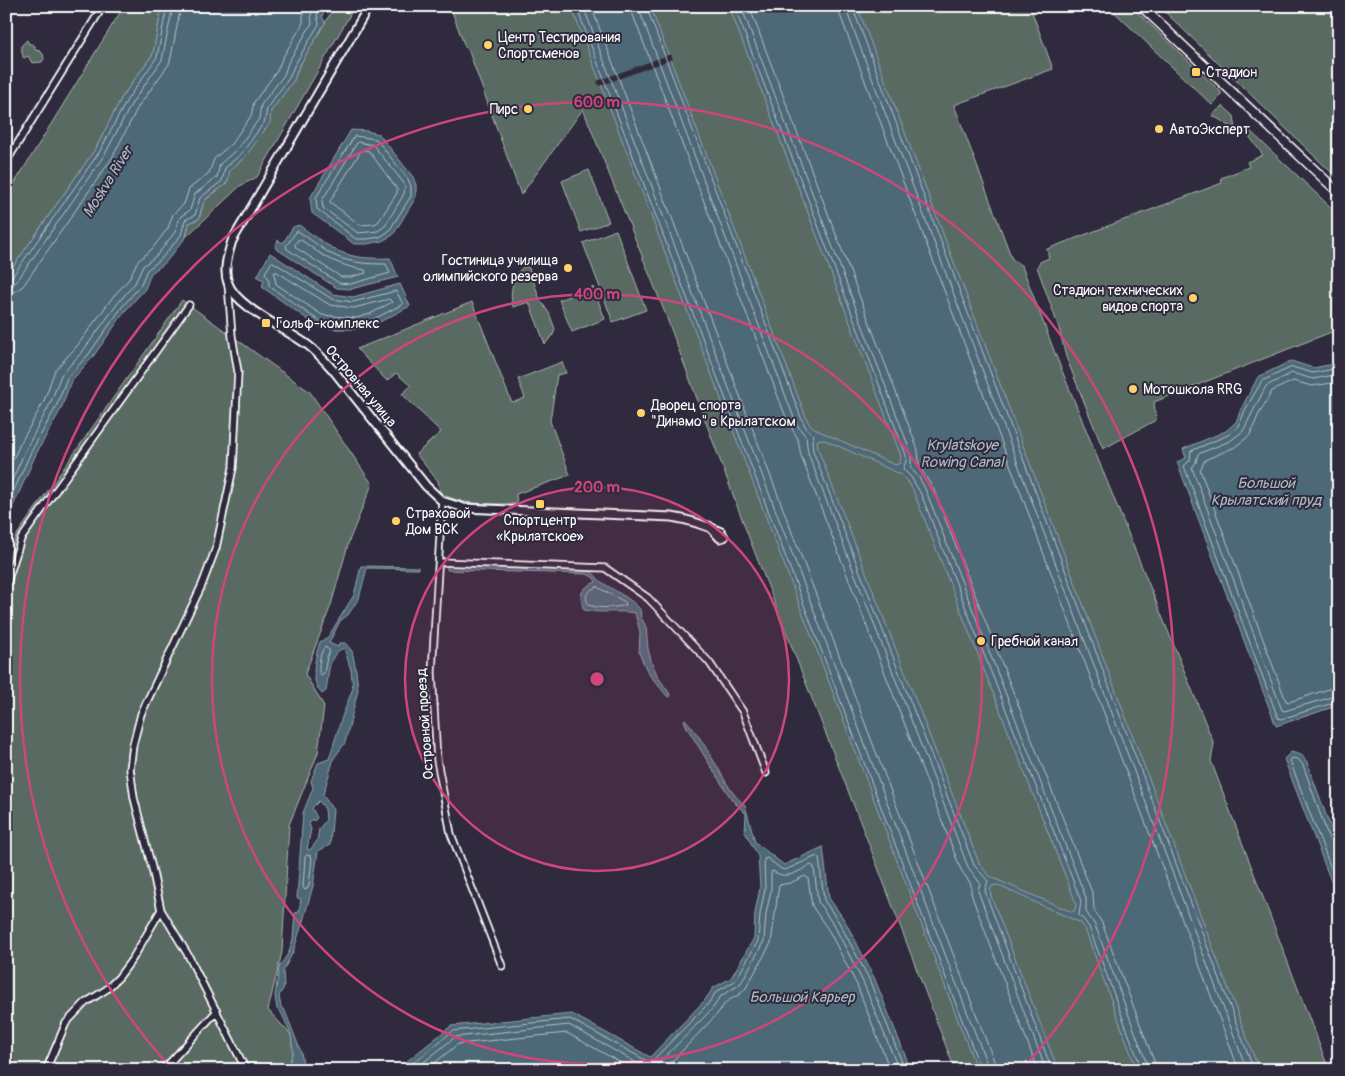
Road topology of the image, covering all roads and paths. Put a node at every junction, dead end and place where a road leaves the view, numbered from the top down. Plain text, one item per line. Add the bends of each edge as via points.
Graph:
1 (103, 6) edge
2 (369, 6) edge
3 (1141, 6) edge
4 (6, 162) edge
5 (1339, 194) edge
6 (228, 255) junction
7 (220, 264) dead end
8 (228, 283) junction
9 (189, 306) dead end
10 (442, 501) junction
11 (721, 532) dead end
12 (439, 562) junction
13 (6, 586) edge
14 (766, 773) dead end
15 (161, 910) junction
16 (502, 966) dead end
17 (217, 1011) junction
18 (46, 1070) edge
19 (163, 1070) edge
20 (246, 1070) edge

1 - 4 street
2 - 6 street via 241,224
3 - 5 main road
6 - 7 street
6 - 8 street
8 - 10 street, Островная улица via 235,296 248,307 321,357 426,486
8 - 15 street via 238,372 233,468 216,548 141,714 130,769
9 - 13 street via 21,539
10 - 11 street, Островная улица via 464,508 672,517 697,522
10 - 12 street, Островной проезд
12 - 14 street via 605,568 648,598 709,662 743,712
12 - 16 street, Островной проезд via 432,672 437,760 451,834
15 - 17 street
15 - 18 street via 119,977 85,1003 66,1023
17 - 19 street
17 - 20 street

